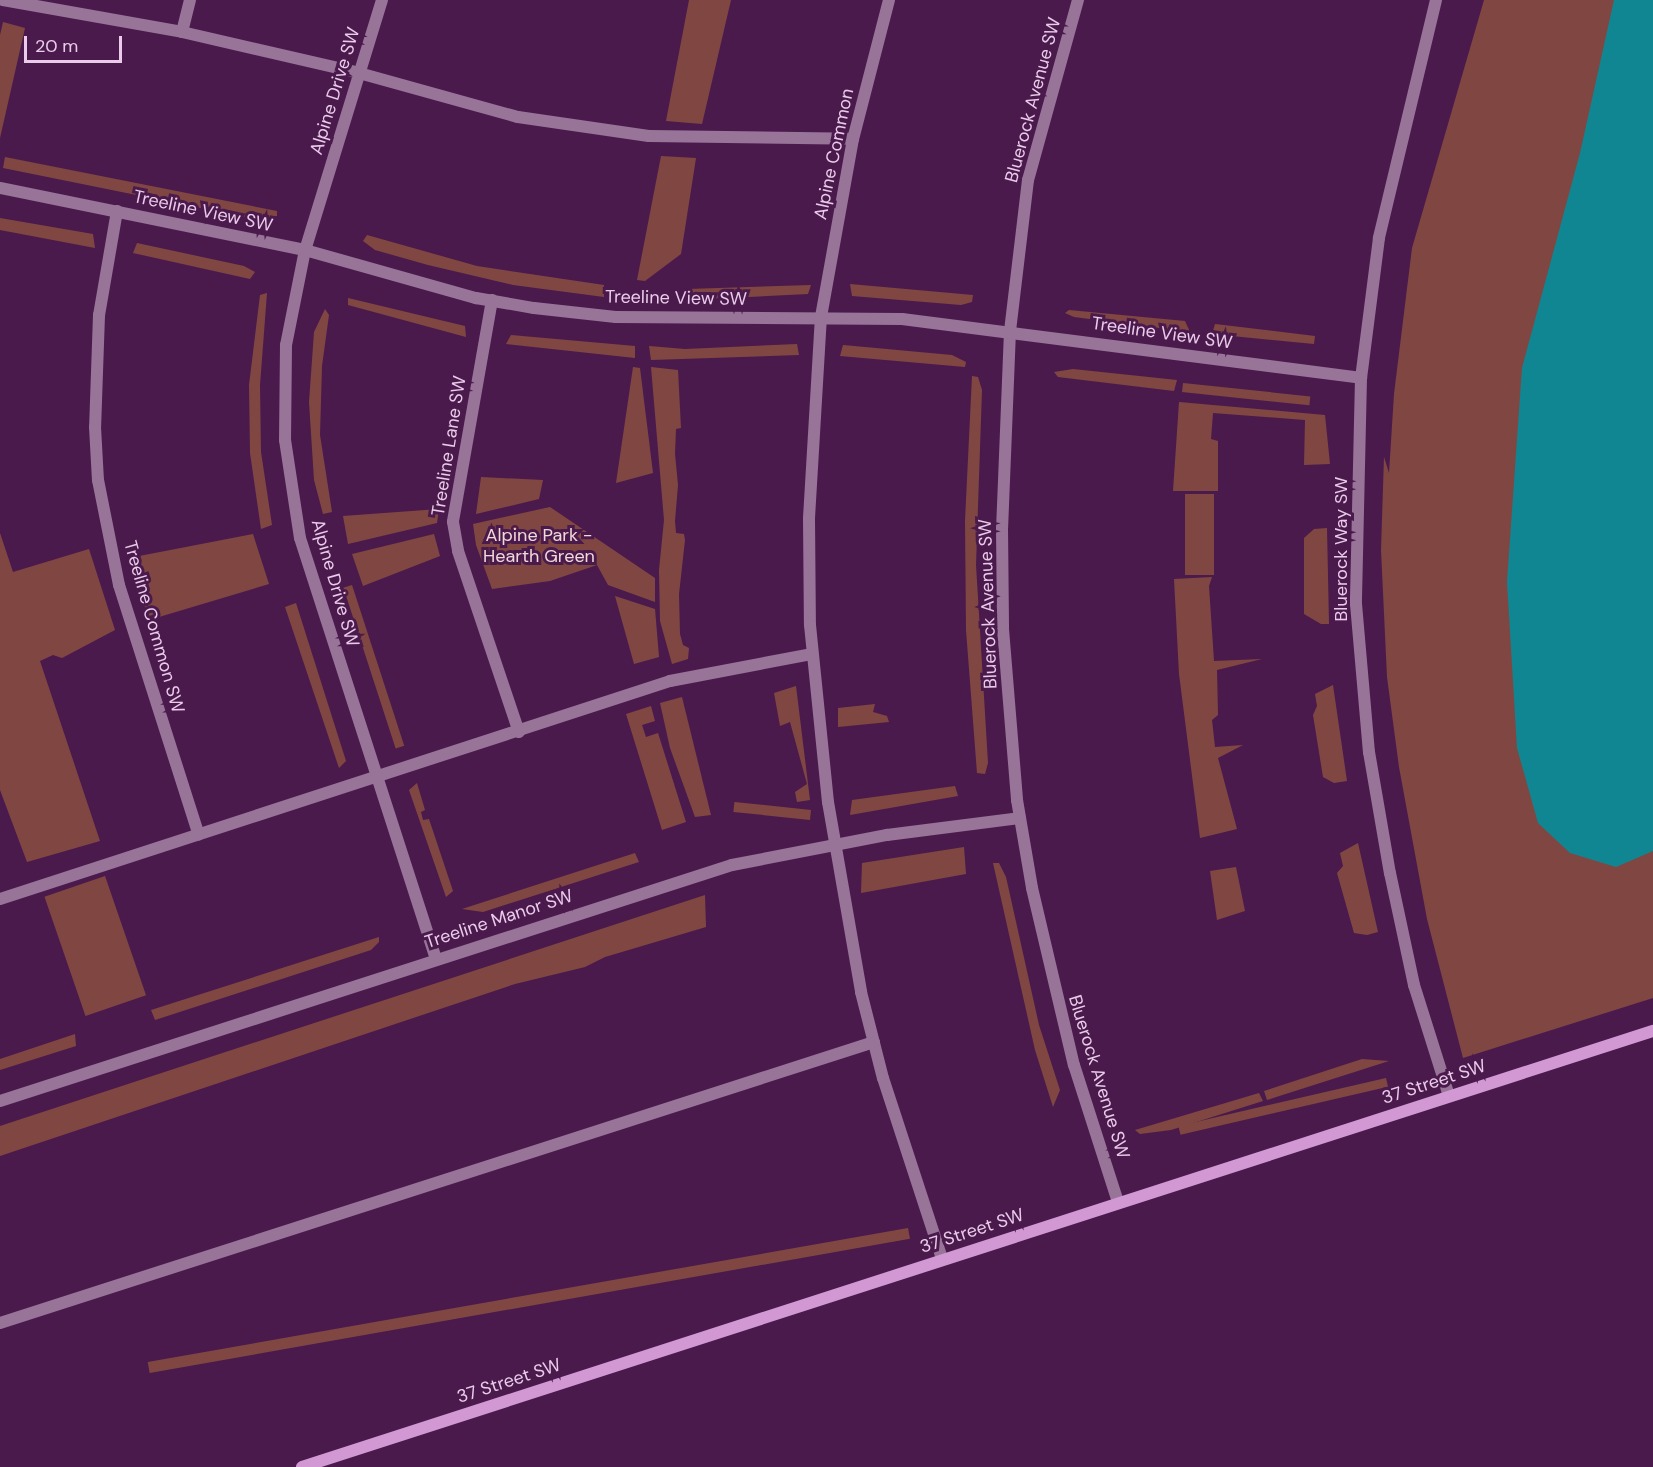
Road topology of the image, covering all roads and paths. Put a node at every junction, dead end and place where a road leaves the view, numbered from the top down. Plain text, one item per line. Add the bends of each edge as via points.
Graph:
1 (3, 0) edge
2 (190, 0) edge
3 (382, 0) edge
4 (889, 0) edge
5 (1078, 0) edge
6 (1436, 0) edge
7 (182, 32) junction
8 (359, 73) junction
9 (853, 139) junction
10 (0, 188) edge
11 (117, 211) junction
12 (305, 250) junction
13 (492, 300) junction
14 (821, 316) junction
15 (1010, 331) junction
16 (1361, 378) junction
17 (812, 654) junction
18 (519, 732) junction
19 (377, 777) junction
20 (1020, 818) junction
21 (199, 835) junction
22 (837, 845) junction
23 (0, 899) edge
24 (436, 959) junction
25 (1653, 1031) edge
26 (874, 1042) junction
27 (1449, 1096) junction
28 (0, 1101) edge
29 (1118, 1202) junction
30 (942, 1259) junction
31 (0, 1323) edge
32 (302, 1467) edge

1 - 7 street
2 - 7 street
3 - 8 street, Alpine Drive SW
4 - 9 street, Alpine Common
5 - 15 street, Bluerock Avenue SW via 1028,180
6 - 16 street, Bluerock Way SW via 1379,238
7 - 8 street
8 - 9 street via 518,117 649,136
8 - 12 street, Alpine Drive SW
9 - 14 street, Alpine Common
10 - 11 street, Treeline View SW
11 - 12 street, Treeline View SW
11 - 21 street, Treeline Common SW via 99,315 95,427 98,480 119,585
12 - 13 street, Treeline View SW
12 - 19 street, Alpine Drive SW via 286,345 285,440 300,538
13 - 14 street, Treeline View SW via 616,317
13 - 18 street, Treeline Lane SW via 453,522 458,551
14 - 15 street, Treeline View SW
14 - 17 street via 809,519
15 - 16 street, Treeline View SW
15 - 20 street, Bluerock Avenue SW via 1002,522 1003,630
16 - 27 street, Bluerock Way SW via 1356,604 1368,752 1413,979
17 - 18 street via 694,675
17 - 22 street via 825,781
18 - 19 street
19 - 21 street
19 - 24 street, Alpine Drive SW
20 - 22 street, Treeline Manor SW
20 - 29 street, Bluerock Avenue SW via 1054,990
21 - 23 street
22 - 24 street, Treeline Manor SW via 732,865
22 - 26 street via 861,992
24 - 28 street, Treeline Manor SW
25 - 27 street, 37 Street SW
26 - 30 street
26 - 31 street
27 - 29 street, 37 Street SW
29 - 30 street, 37 Street SW
30 - 32 street, 37 Street SW

